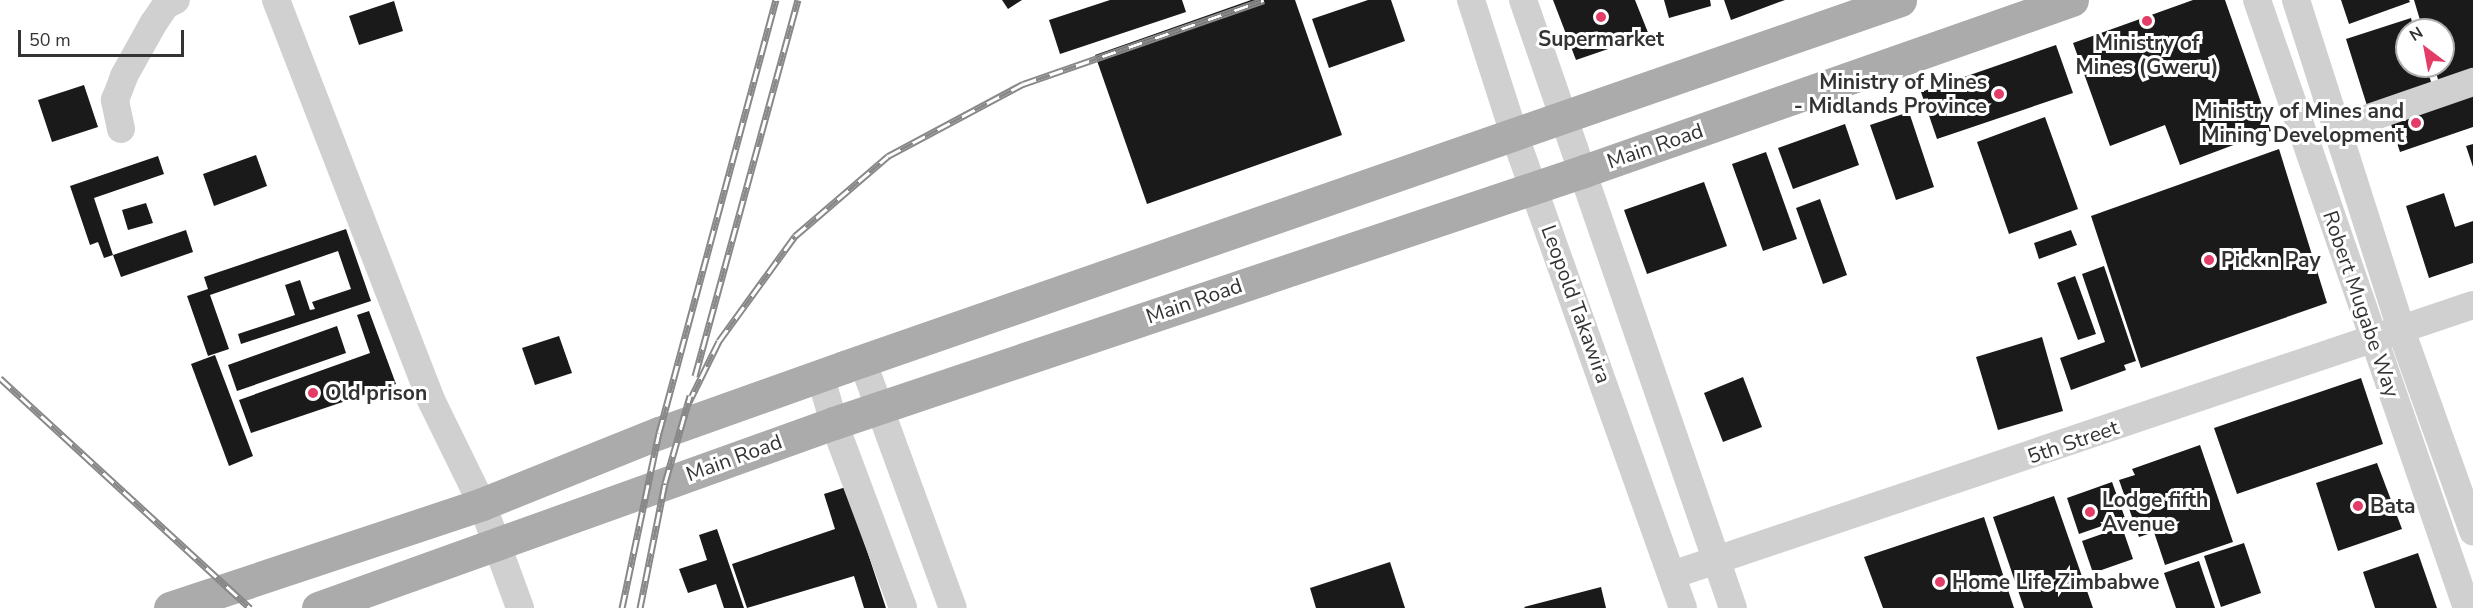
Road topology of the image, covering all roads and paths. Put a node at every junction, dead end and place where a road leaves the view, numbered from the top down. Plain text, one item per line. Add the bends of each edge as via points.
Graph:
1 (176, 0) edge
2 (276, 0) edge
3 (1471, 0) edge
4 (1523, 0) edge
5 (1900, 0) edge
6 (2072, 0) edge
7 (2257, 0) edge
8 (2296, 0) edge
9 (2473, 82) edge
10 (1564, 118) junction
11 (121, 129) dead end
12 (2337, 129) junction
13 (1514, 134) junction
14 (1584, 171) junction
15 (1534, 187) junction
16 (1161, 259) junction
17 (2473, 305) edge
18 (1173, 308) junction
19 (2401, 330) junction
20 (2373, 340) junction
21 (861, 360) junction
22 (820, 375) junction
23 (879, 408) junction
24 (834, 423) junction
25 (482, 504) junction
26 (2473, 531) edge
27 (499, 544) junction
28 (1717, 562) junction
29 (1672, 575) junction
30 (170, 608) edge
31 (318, 608) edge
32 (520, 608) edge
33 (903, 608) edge
34 (953, 608) edge
35 (1683, 608) edge
36 (1733, 608) edge
37 (2467, 608) edge

1 - 11 street via 166,5 124,76 115,100
2 - 25 street via 432,402
3 - 13 street, Leopold Takawira
4 - 10 street
5 - 10 main road
6 - 14 main road, Main Road
7 - 20 street, Robert Mugabe Way
8 - 12 street, Robert Mugabe Way
9 - 12 street
10 - 13 main road
10 - 14 street
12 - 19 street, Robert Mugabe Way
13 - 15 street, Leopold Takawira
13 - 16 main road
14 - 15 main road, Main Road
14 - 28 street
15 - 18 main road, Main Road
15 - 29 street, Leopold Takawira
16 - 18 main road
16 - 21 main road
17 - 19 street, 5th Street
18 - 23 main road, Main Road
19 - 20 street, 5th Street
19 - 26 street, Robert Mugabe Way
20 - 28 street, 5th Street
20 - 37 street, Robert Mugabe Way
21 - 22 main road
21 - 23 street
22 - 24 street
22 - 25 main road via 659,433
23 - 24 main road, Main Road
23 - 34 street
24 - 27 main road, Main Road
24 - 33 street
25 - 27 street
25 - 30 main road
27 - 31 main road, Main Road
27 - 32 street
28 - 29 street, 5th Street
28 - 36 street
29 - 35 street, Leopold Takawira

